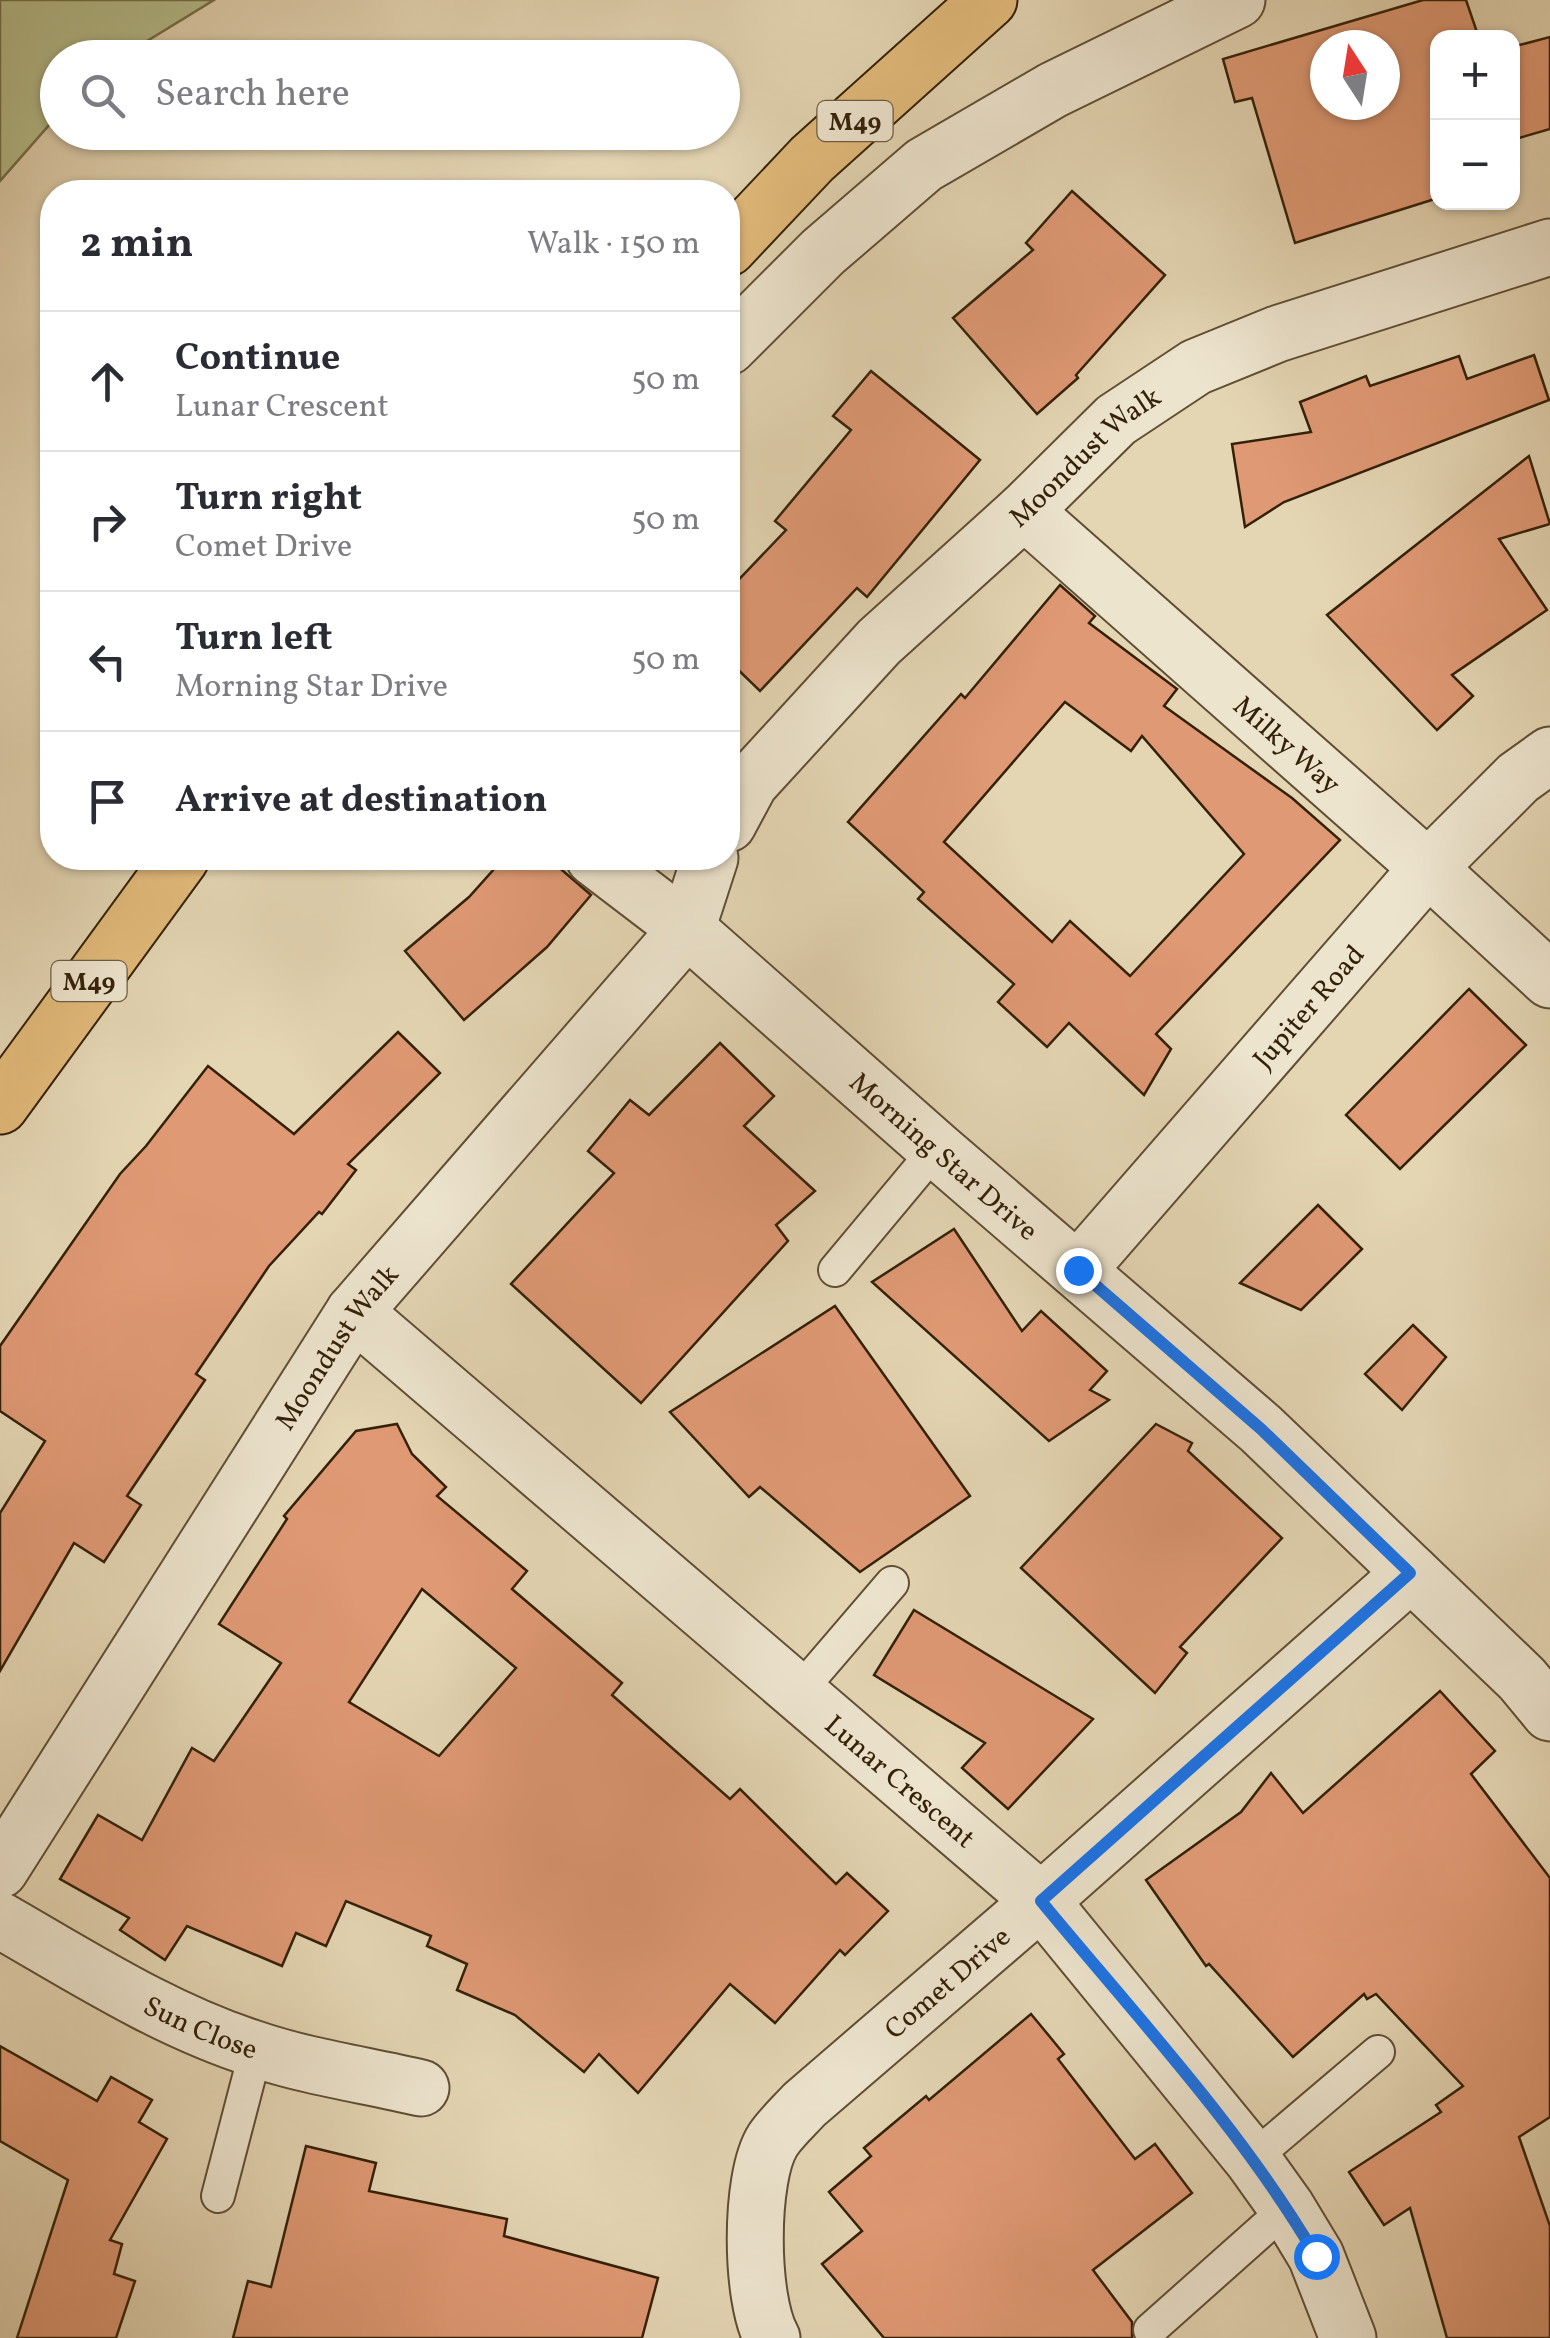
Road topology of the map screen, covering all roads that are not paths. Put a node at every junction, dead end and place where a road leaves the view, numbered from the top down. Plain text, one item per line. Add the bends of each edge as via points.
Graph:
1 (989, 0) edge
2 (1237, 0) edge
3 (740, 235) edge
4 (1550, 247) edge
5 (740, 335) edge
6 (1024, 511) junction
7 (1550, 755) edge
8 (740, 802) edge
9 (1428, 868) junction
10 (172, 870) edge
11 (610, 870) edge
12 (706, 870) edge
13 (687, 929) junction
14 (1550, 980) edge
15 (0, 1106) edge
16 (936, 1150) junction
17 (835, 1270) dead end
18 (1078, 1270) junction
19 (354, 1312) junction
20 (1410, 1573) junction
21 (892, 1583) dead end
22 (796, 1694) junction
23 (1550, 1713) edge
24 (0, 1870) edge
25 (1041, 1901) junction
26 (0, 1920) edge
27 (256, 2050) junction
28 (1378, 2052) dead end
29 (421, 2088) dead end
30 (1252, 2159) junction
31 (218, 2196) dead end
32 (1288, 2208) junction
33 (1150, 2330) dead end
34 (772, 2338) edge
35 (1348, 2338) edge

1 - 3 main road, M49 via 812,159
2 - 5 street via 1053,90 924,165
4 - 6 street, Moondust Walk via 1276,334 1196,367 1116,420
6 - 8 street, Moondust Walk via 879,642
6 - 9 street, Milky Way
7 - 9 street, Jupiter Road
9 - 14 street, Milky Way
9 - 18 street, Jupiter Road
10 - 15 main road, M49
11 - 13 street, Morning Star Drive
12 - 13 street, Moondust Walk
13 - 16 street, Morning Star Drive
13 - 19 street, Moondust Walk
16 - 17 lane
16 - 18 street, Morning Star Drive
18 - 20 street, Morning Star Drive via 1261,1429
19 - 22 street, Lunar Crescent
19 - 24 street, Moondust Walk
20 - 23 street, Morning Star Drive
20 - 25 street, Comet Drive
21 - 22 lane
22 - 25 street, Lunar Crescent
25 - 30 street, Lunar Crescent
25 - 34 street, Comet Drive via 804,2105 771,2142 758,2190 756,2282
26 - 27 street, Sun Close via 131,1995
27 - 29 street, Sun Close
27 - 31 lane
28 - 30 lane
30 - 32 street, Lunar Crescent
32 - 33 lane
32 - 35 street, Lunar Crescent via 1316,2256

